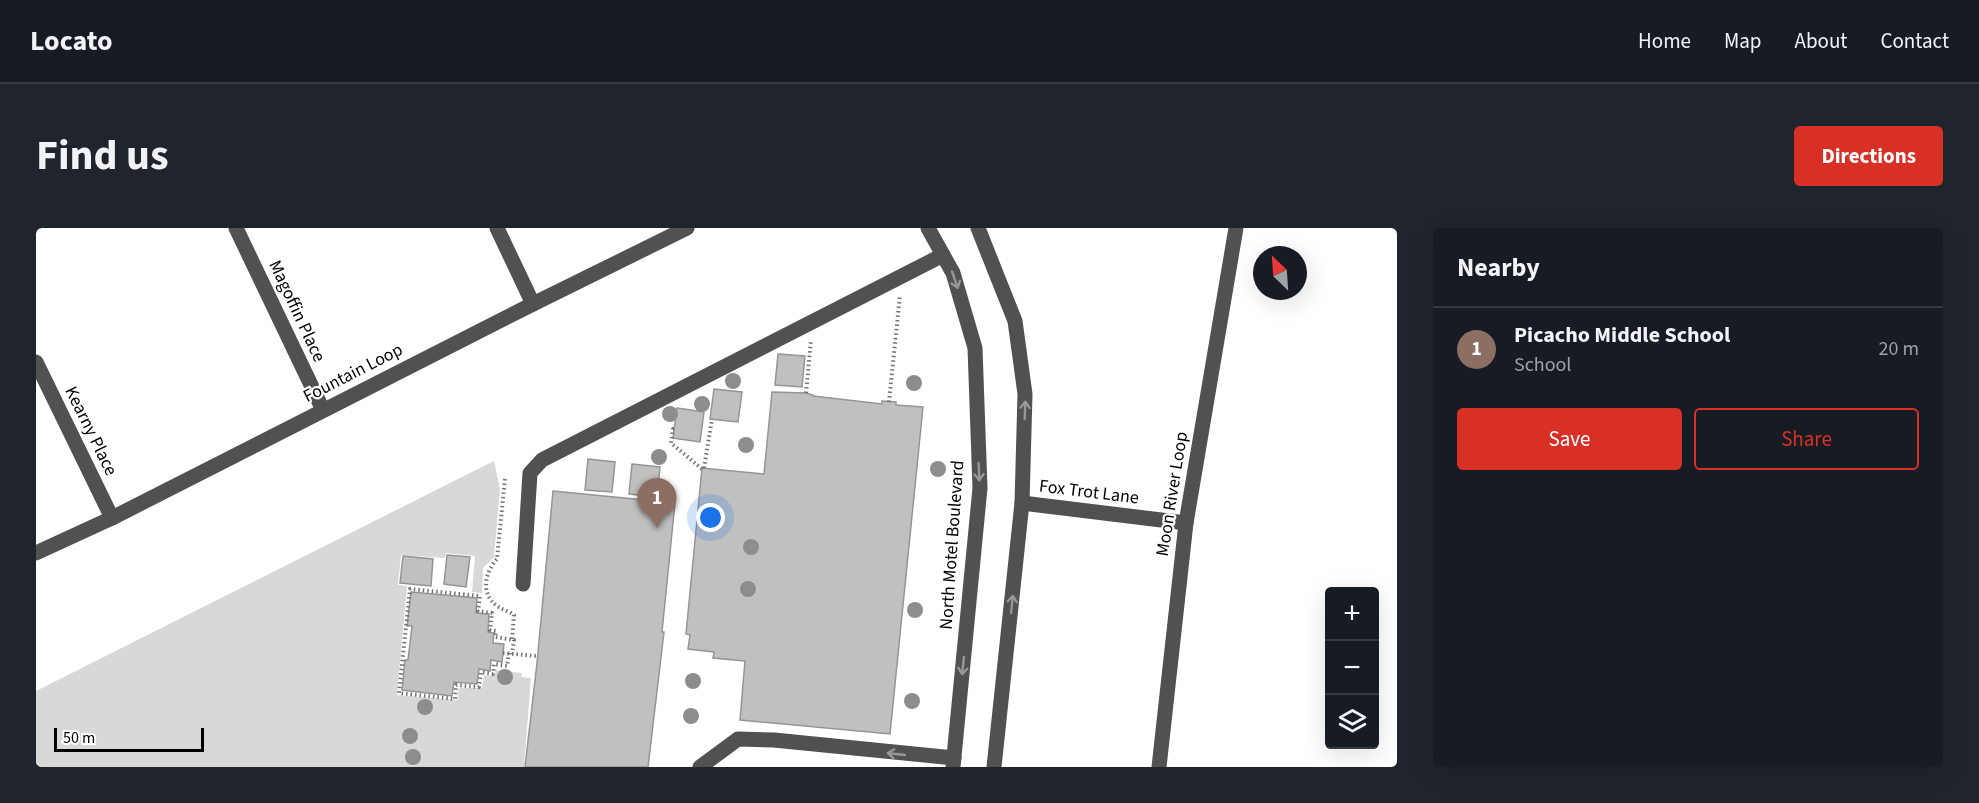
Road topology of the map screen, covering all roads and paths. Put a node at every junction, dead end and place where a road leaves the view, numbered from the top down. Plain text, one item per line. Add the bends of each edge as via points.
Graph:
1 (236, 228) edge
2 (497, 228) edge
3 (687, 228) edge
4 (928, 228) edge
5 (978, 228) edge
6 (1236, 228) edge
7 (943, 255) junction
8 (900, 291) dead end
9 (533, 304) junction
10 (812, 336) dead end
11 (36, 362) edge
12 (806, 393) dead end
13 (889, 402) dead end
14 (323, 410) junction
15 (712, 419) dead end
16 (674, 429) dead end
17 (505, 479) dead end
18 (1022, 503) junction
19 (112, 518) junction
20 (1186, 524) junction
21 (36, 553) edge
22 (523, 584) dead end
23 (512, 640) junction
24 (503, 653) dead end
25 (510, 653) junction
26 (536, 656) dead end
27 (953, 763) edge
28 (700, 767) edge
29 (994, 767) edge
30 (1159, 767) edge

1 - 14 street, Magoffin Place
2 - 9 street
3 - 9 street, Fountain Loop
4 - 7 street, North Motel Boulevard
18 -> 5 street via 1025,394 1016,321
6 - 20 street, Moon River Loop
7 - 22 street via 542,460 531,473
7 -> 27 street, North Motel Boulevard via 953,273 975,348 980,488
8 - 13 path
9 - 14 street, Fountain Loop
10 - 12 path
11 - 19 street, Kearny Place
14 - 19 street, Fountain Loop
15 - 16 path via 703,469 671,443
17 - 23 path via 497,559 489,568 486,587 495,605 514,615
18 - 20 street, Fox Trot Lane
29 -> 18 street
19 - 21 street, Fountain Loop
20 - 30 street, Moon River Loop
23 - 25 path
23 - 25 path via 495,638 496,631 490,630 492,613 478,611 480,596 410,589 399,693 455,699 456,684 479,687 481,672 493,674 494,664 507,666
24 - 25 path
25 - 26 path
27 -> 28 street via 738,738

